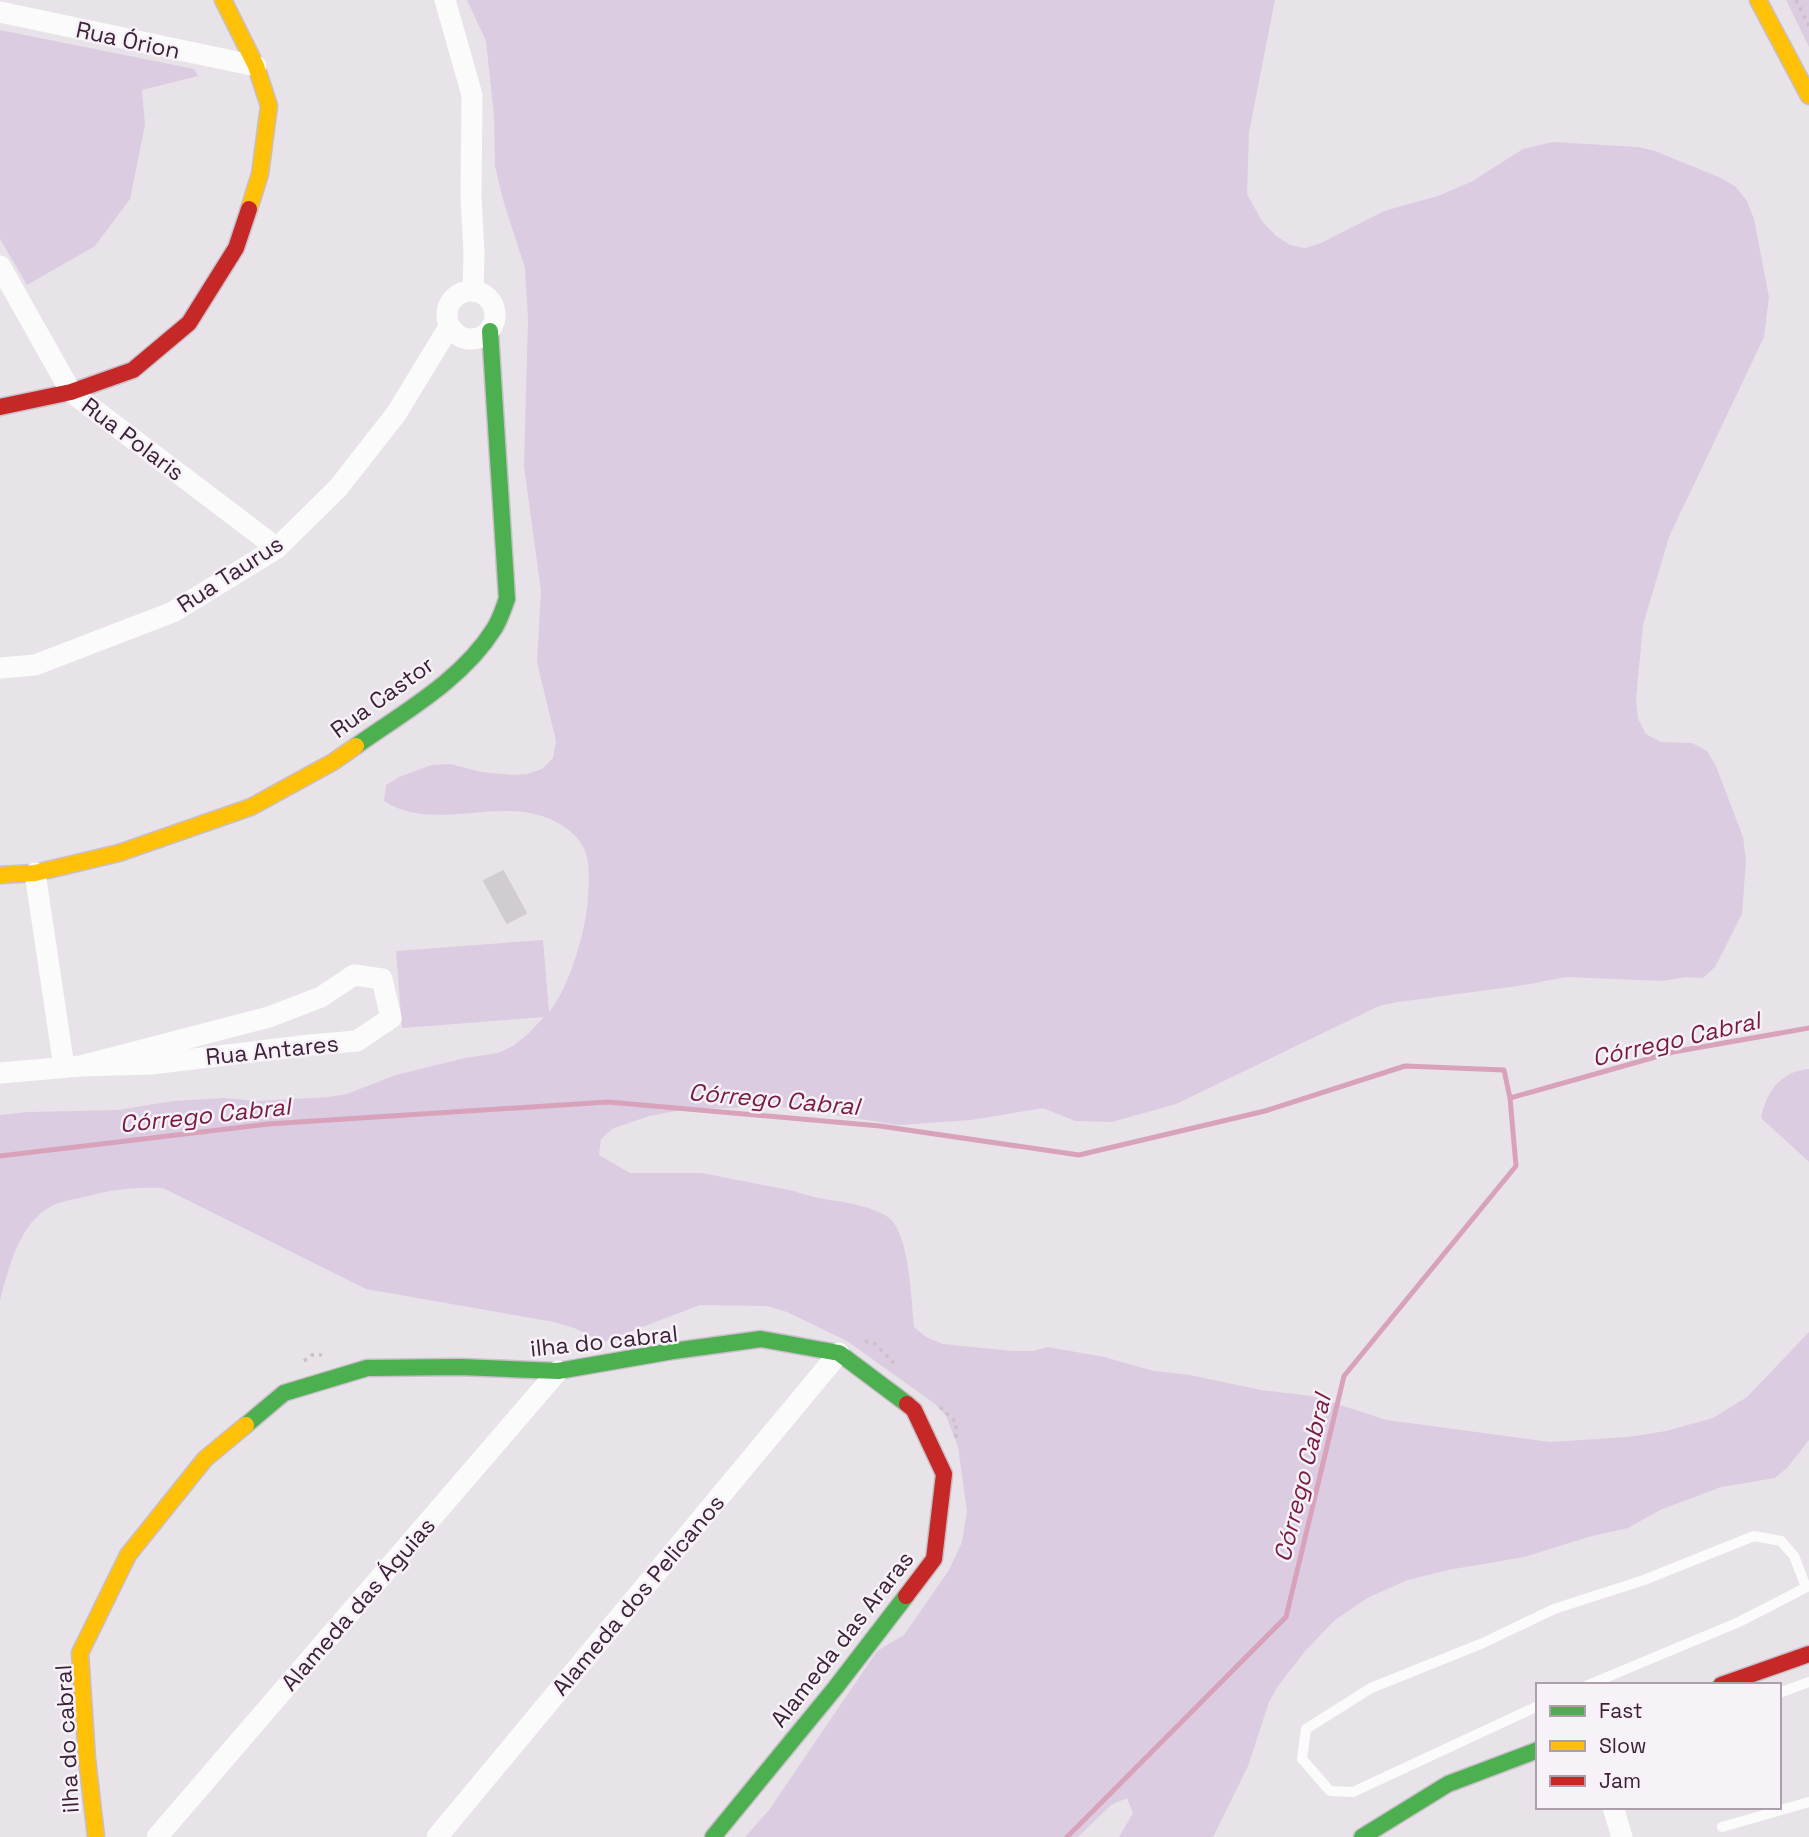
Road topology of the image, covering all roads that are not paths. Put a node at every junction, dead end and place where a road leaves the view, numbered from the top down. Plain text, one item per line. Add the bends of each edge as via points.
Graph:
1 (223, 0) edge
2 (445, 0) edge
3 (1758, 0) edge
4 (0, 12) edge
5 (256, 66) junction
6 (1809, 96) edge
7 (0, 267) edge
8 (472, 291) junction
9 (449, 327) junction
10 (490, 331) junction
11 (71, 392) junction
12 (0, 407) edge
13 (277, 548) junction
14 (0, 668) edge
15 (35, 873) junction
16 (0, 875) edge
17 (72, 1067) junction
18 (0, 1073) edge
19 (839, 1353) junction
20 (558, 1371) junction
21 (1807, 1587) edge
22 (1809, 1654) edge
23 (1809, 1682) edge
24 (1593, 1683) edge
25 (1727, 1683) edge
26 (1781, 1692) edge
27 (1536, 1707) edge
28 (1536, 1751) edge
29 (1809, 1802) edge
30 (1614, 1809) edge
31 (1722, 1827) dead end
32 (96, 1837) edge
33 (157, 1837) edge
34 (437, 1837) edge
35 (713, 1837) edge
36 (1362, 1837) edge
37 (1622, 1837) edge

1 - 5 street
2 - 8 street via 472,95
3 - 6 street
4 - 5 street, Rua Órion
5 - 11 street via 269,106 260,174 236,248 189,323 133,370
7 - 11 street, Rua Polaris
8 - 9 street via 460,293 450,302 446,314
8 - 10 street via 494,305
9 - 10 street via 463,339 473,340
9 - 13 street, Rua Taurus via 388,424 338,488
10 - 15 street, Rua Castor via 507,599 496,627 478,652 434,691 344,754 251,807 118,853
11 - 12 street
11 - 13 street, Rua Polaris
13 - 14 street, Rua Taurus via 173,612 35,665
15 - 16 street, Rua Castor
15 - 17 street
17 - 17 street, Rua Antares via 269,1017 321,997 354,975 382,979 391,1018 357,1041 151,1064
17 - 18 street, Rua Antares
19 - 20 street, Alameda das Araras via 761,1339
19 - 34 street, Alameda dos Pelicanos
19 - 35 street, Alameda das Araras via 914,1410 939,1463 944,1474 934,1559
20 - 32 street, Alameda das Araras via 367,1368 284,1393 205,1460 128,1555 80,1653
20 - 33 street, Alameda das Águias
21 - 24 lane via 1739,1622
21 - 27 lane via 1794,1556 1781,1541 1755,1536 1554,1609 1371,1688 1306,1729 1302,1759 1330,1791 1353,1792
22 - 25 street
23 - 26 lane
28 - 36 street via 1448,1784
29 - 31 lane
30 - 37 street

